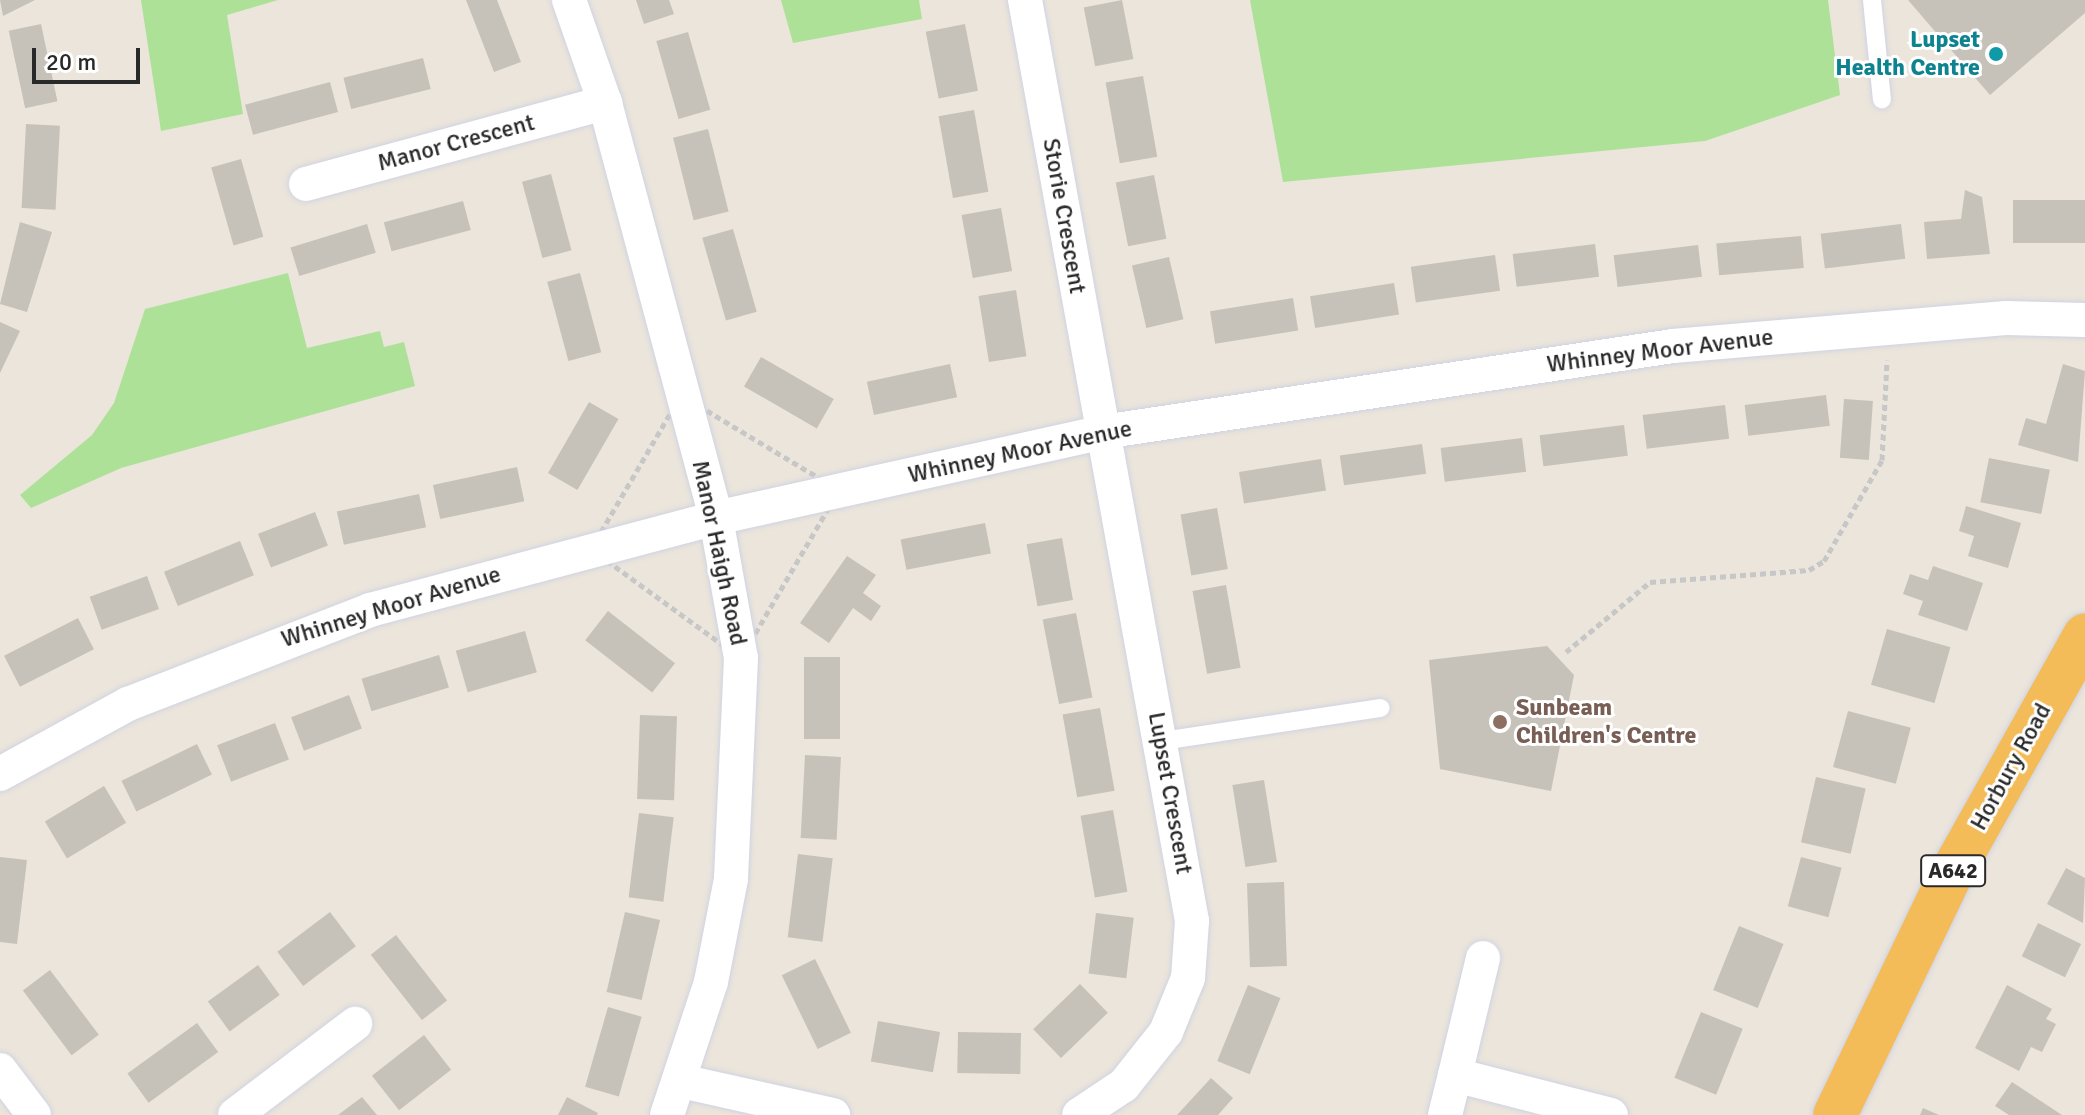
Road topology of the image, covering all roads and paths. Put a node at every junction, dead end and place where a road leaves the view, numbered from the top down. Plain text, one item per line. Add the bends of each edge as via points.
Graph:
1 (569, 0) edge
2 (1025, 0) edge
3 (1872, 0) edge
4 (1882, 100) dead end
5 (605, 103) junction
6 (306, 184) dead end
7 (2085, 320) edge
8 (1889, 327) junction
9 (1103, 432) junction
10 (716, 518) junction
11 (2085, 635) edge
12 (1566, 652) dead end
13 (1381, 708) dead end
14 (1162, 741) junction
15 (0, 774) edge
16 (1483, 958) dead end
17 (355, 1024) dead end
18 (0, 1070) edge
19 (1455, 1075) junction
20 (681, 1081) junction
21 (34, 1115) edge
22 (235, 1115) edge
23 (667, 1115) edge
24 (833, 1115) edge
25 (1079, 1115) edge
26 (1445, 1115) edge
27 (1611, 1115) edge
28 (1835, 1115) edge

1 - 5 street, Manor Haigh Road
2 - 9 street, Storie Crescent
3 - 4 lane
5 - 6 street, Manor Crescent
5 - 10 street, Manor Haigh Road
7 - 8 street, Whinney Moor Avenue
8 - 9 street, Whinney Moor Avenue via 1657,348
8 - 12 path via 1882,460 1824,561 1809,570 1650,582
9 - 10 street, Whinney Moor Avenue
9 - 14 street, Lupset Crescent
10 - 15 street, Whinney Moor Avenue via 370,610 253,649 128,704
10 - 20 street, Manor Haigh Road via 741,658 741,754 731,879 711,982
11 - 28 highway, Horbury Road / A642 via 1950,876
13 - 14 lane
14 - 25 street, Lupset Crescent via 1192,921 1188,978 1166,1032 1141,1064
16 - 19 street
17 - 22 street
18 - 21 street
19 - 26 street
19 - 27 street
20 - 23 street, Manor Haigh Road
20 - 24 street

